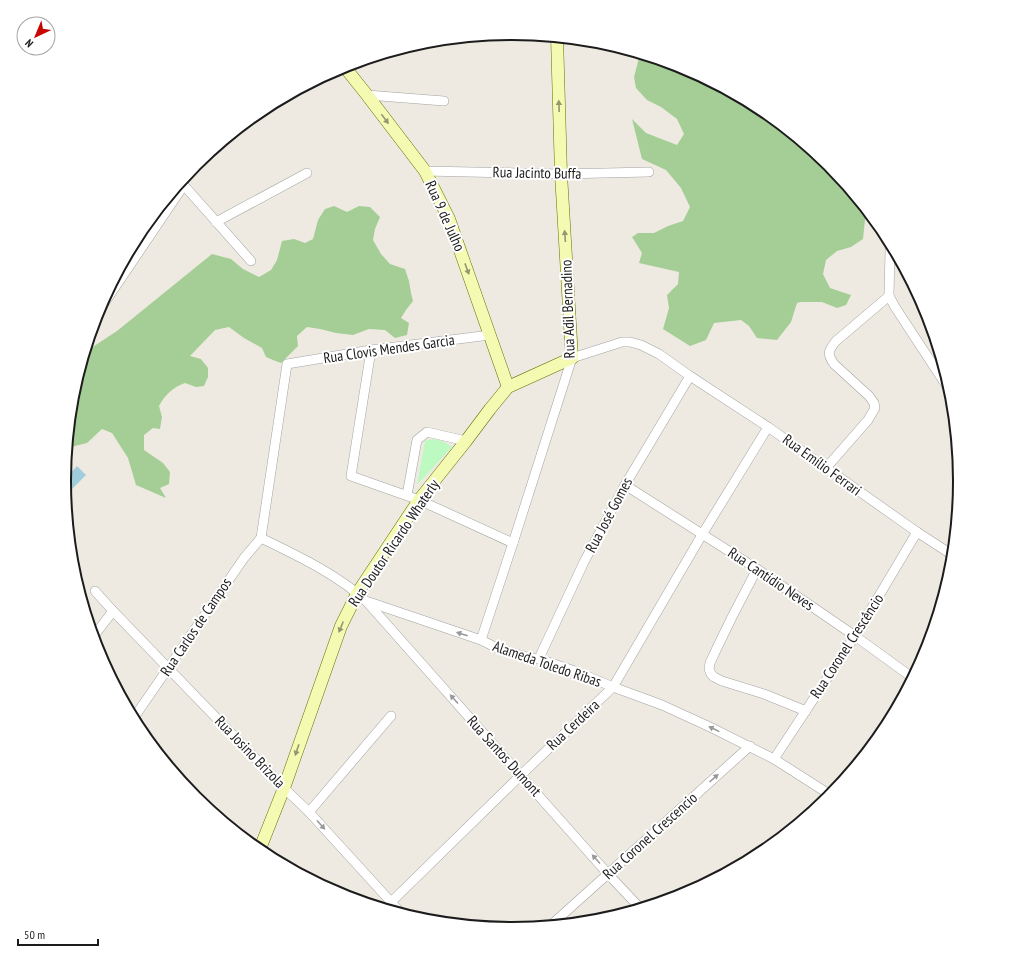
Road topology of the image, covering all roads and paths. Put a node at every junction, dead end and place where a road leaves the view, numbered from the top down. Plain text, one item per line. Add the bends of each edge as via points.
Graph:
1 (557, 43) edge
2 (349, 72) edge
3 (368, 95) junction
4 (444, 101) dead end
5 (425, 171) junction
6 (649, 172) dead end
7 (307, 173) dead end
8 (561, 174) junction
9 (184, 186) edge
10 (167, 207) edge
11 (216, 222) junction
12 (890, 253) edge
13 (251, 260) dead end
14 (124, 273) edge
15 (890, 296) junction
16 (490, 335) junction
17 (371, 350) junction
18 (572, 358) junction
19 (690, 376) junction
20 (942, 379) edge
21 (508, 386) junction
22 (768, 426) junction
23 (466, 441) junction
24 (826, 468) junction
25 (625, 485) junction
26 (407, 495) junction
27 (418, 500) junction
28 (917, 532) junction
29 (703, 534) junction
30 (261, 538) junction
31 (513, 543) junction
32 (948, 552) edge
33 (757, 569) junction
34 (95, 591) dead end
35 (358, 592) junction
36 (367, 602) junction
37 (114, 612) junction
38 (98, 632) edge
39 (855, 636) junction
40 (481, 640) junction
41 (539, 659) junction
42 (169, 668) junction
43 (909, 675) edge
44 (613, 687) junction
45 (806, 711) junction
46 (137, 713) edge
47 (391, 716) dead end
48 (750, 746) junction
49 (774, 759) junction
50 (521, 775) junction
51 (284, 788) junction
52 (826, 792) edge
53 (309, 812) junction
54 (261, 845) edge
55 (608, 874) junction
56 (387, 905) edge
57 (389, 905) edge
58 (637, 905) edge
59 (556, 920) edge

8 -> 1 main road, Rua Adil Bernadino
2 - 3 main road, Rua 9 de Julho
3 - 4 street
3 -> 5 main road, Rua 9 de Julho
5 - 8 street, Rua Jacinto Buffa
5 -> 16 main road, Rua 9 de Julho via 449,220
6 - 8 street, Rua Jacinto Buffa
7 - 11 street
18 -> 8 main road, Rua Adil Bernadino
9 - 11 street
10 - 14 street
11 - 13 street
12 - 15 street
15 - 20 street
15 - 24 street via 830,348 830,358 834,364 869,396 875,408 868,420
16 - 17 street, Rua Clovis Mendes Garcia
16 - 21 main road, Rua 9 de Julho
17 - 26 street via 351,476
17 - 30 street, Rua Clovis Mendes Garcia via 287,364
18 - 19 street, Rua Emílio Ferrari via 622,342 630,342 659,354
18 - 21 main road
18 - 31 street, Rua Adil Bernadino
19 - 22 street, Rua Emílio Ferrari
19 - 25 street, Rua José Gomes
21 - 23 main road, Rua Doutor Ricardo Whaterly
22 - 24 street, Rua Emílio Ferrari
22 - 29 street, Rua Cerdeira
23 - 26 street via 426,432 417,440
23 - 27 main road, Rua Doutor Ricardo Whaterly
24 - 28 street, Rua Emílio Ferrari
25 - 29 street, Rua Cantídio Neves
25 - 41 street, Rua José Gomes via 584,562
26 - 27 street
27 - 31 street
27 - 35 main road, Rua Doutor Ricardo Whaterly
28 - 32 street, Rua Emílio Ferrari
28 - 39 street, Rua Coronel Crescêncio
29 - 33 street, Rua Cantídio Neves
29 - 44 street, Rua Cerdeira
30 - 35 street, Alameda Toledo Ribas
30 - 42 street, Rua Carlos de Campos via 244,558
31 - 40 street, Rua Adil Bernadino
33 - 39 street, Rua Cantídio Neves
33 - 45 street via 732,616 709,669 714,677
34 - 37 street, Rua Josino Brizola
35 - 36 street, Alameda Toledo Ribas
35 -> 51 main road, Rua Doutor Ricardo Whaterly via 341,626
40 -> 36 street, Alameda Toledo Ribas
50 -> 36 street, Rua Santos Dumont
37 - 38 street
37 - 42 street, Rua Josino Brizola
39 - 43 street, Rua Cantídio Neves
39 - 45 street, Rua Coronel Crescêncio
40 - 41 street, Alameda Toledo Ribas via 499,649
41 - 44 street, Alameda Toledo Ribas
42 - 46 street, Rua Carlos de Campos
42 - 51 street, Rua Josino Brizola
48 -> 44 street, Alameda Toledo Ribas via 662,705
44 - 50 street, Rua Cerdeira
45 - 49 street, Rua Coronel Crescêncio
47 - 53 street
48 - 49 street, Alameda Toledo Ribas
55 -> 48 street, Rua Coronel Crescencio
49 - 52 street, Alameda Toledo Ribas
55 -> 50 street, Rua Santos Dumont
50 - 57 street, Rua Cerdeira
51 - 53 street, Rua Josino Brizola
51 - 54 main road, Rua Doutor Ricardo Whaterly
53 -> 56 street, Rua Josino Brizola
55 - 58 street, Rua Santos Dumont
55 - 59 street, Rua Coronel Crescencio

